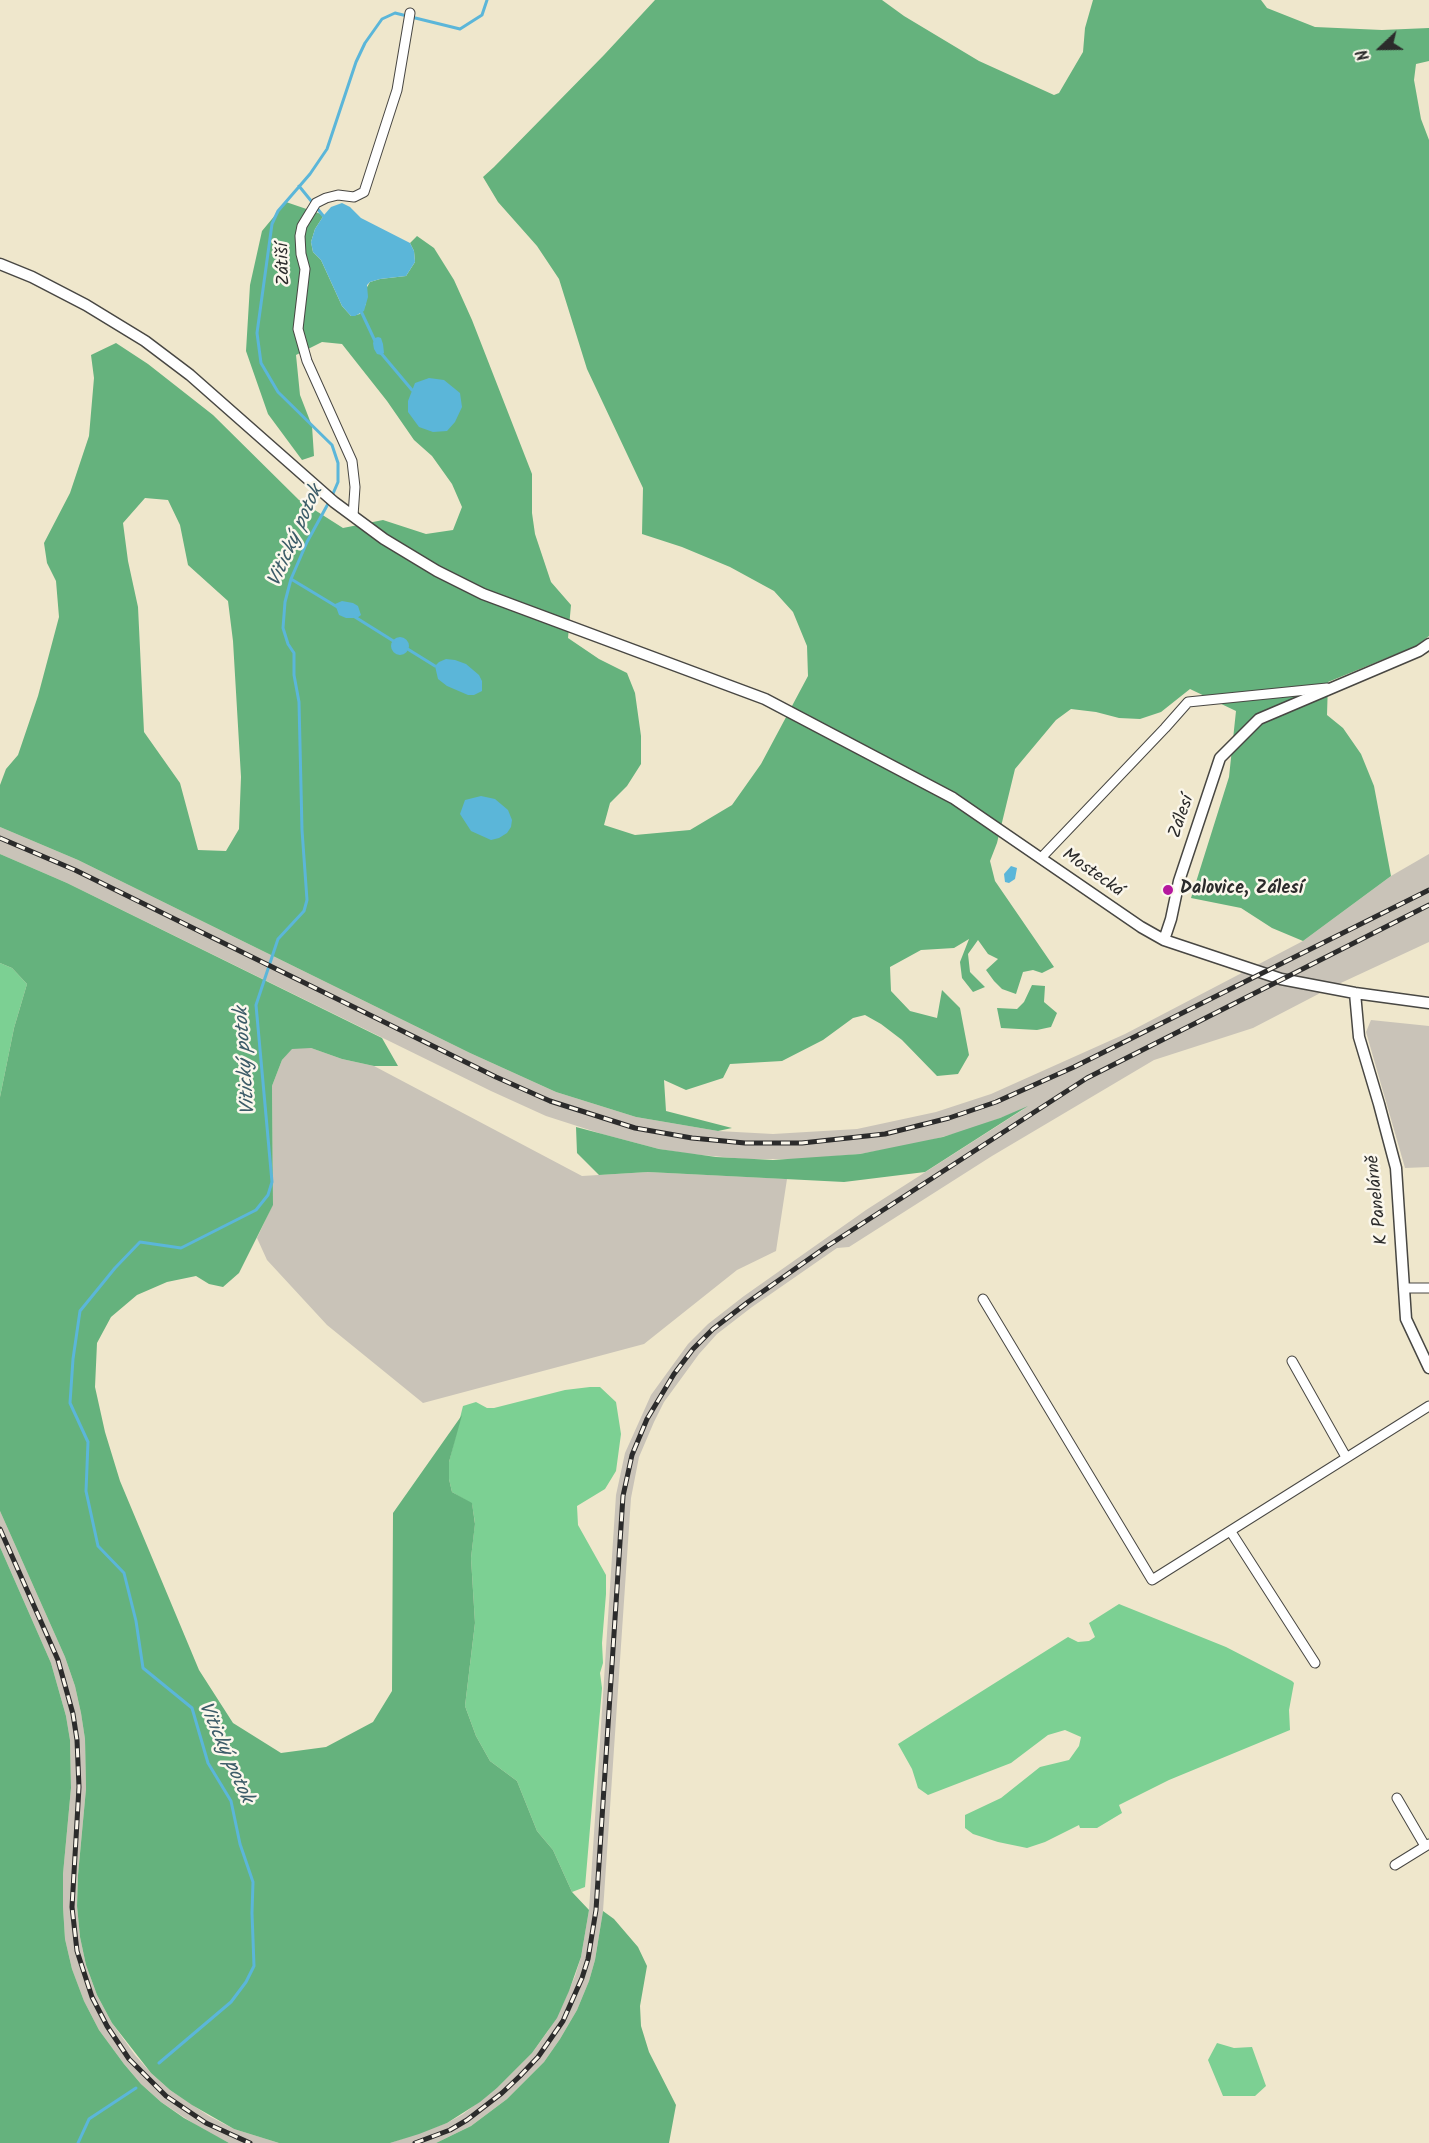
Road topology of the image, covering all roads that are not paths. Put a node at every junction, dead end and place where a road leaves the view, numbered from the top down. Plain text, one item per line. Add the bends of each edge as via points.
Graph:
1 (410, 16) dead end
2 (0, 264) edge
3 (353, 516) junction
4 (1429, 644) edge
5 (1334, 687) junction
6 (1041, 858) junction
7 (1164, 940) junction
8 (1355, 993) junction
9 (1429, 1003) edge
10 (1404, 1288) junction
11 (1429, 1288) edge
12 (983, 1299) dead end
13 (1292, 1361) dead end
14 (1429, 1368) edge
15 (1429, 1406) edge
16 (1346, 1457) junction
17 (1231, 1532) junction
18 (1316, 1663) dead end
19 (1396, 1798) dead end
20 (1427, 1845) edge
21 (1395, 1864) dead end

1 - 3 street, Zátiší via 397,90 364,192 316,203 300,236 305,269 298,329 314,379 352,461
2 - 3 street, Mostecká via 86,305 145,341
3 - 6 street, Mostecká via 436,571 483,594 765,699 953,798
4 - 5 street
5 - 6 street via 1188,702
5 - 7 street, Zálesí via 1259,719 1220,758 1179,881
6 - 7 street, Mostecká
7 - 8 street, Mostecká via 1272,977
8 - 9 street, Mostecká
8 - 10 street, K Panelárně via 1359,1037 1396,1168
10 - 11 street
10 - 14 street, K Panelárně via 1406,1319
12 - 17 street via 1152,1580
13 - 16 street
15 - 16 street
16 - 17 street
17 - 18 street
19 - 20 street
20 - 21 street

